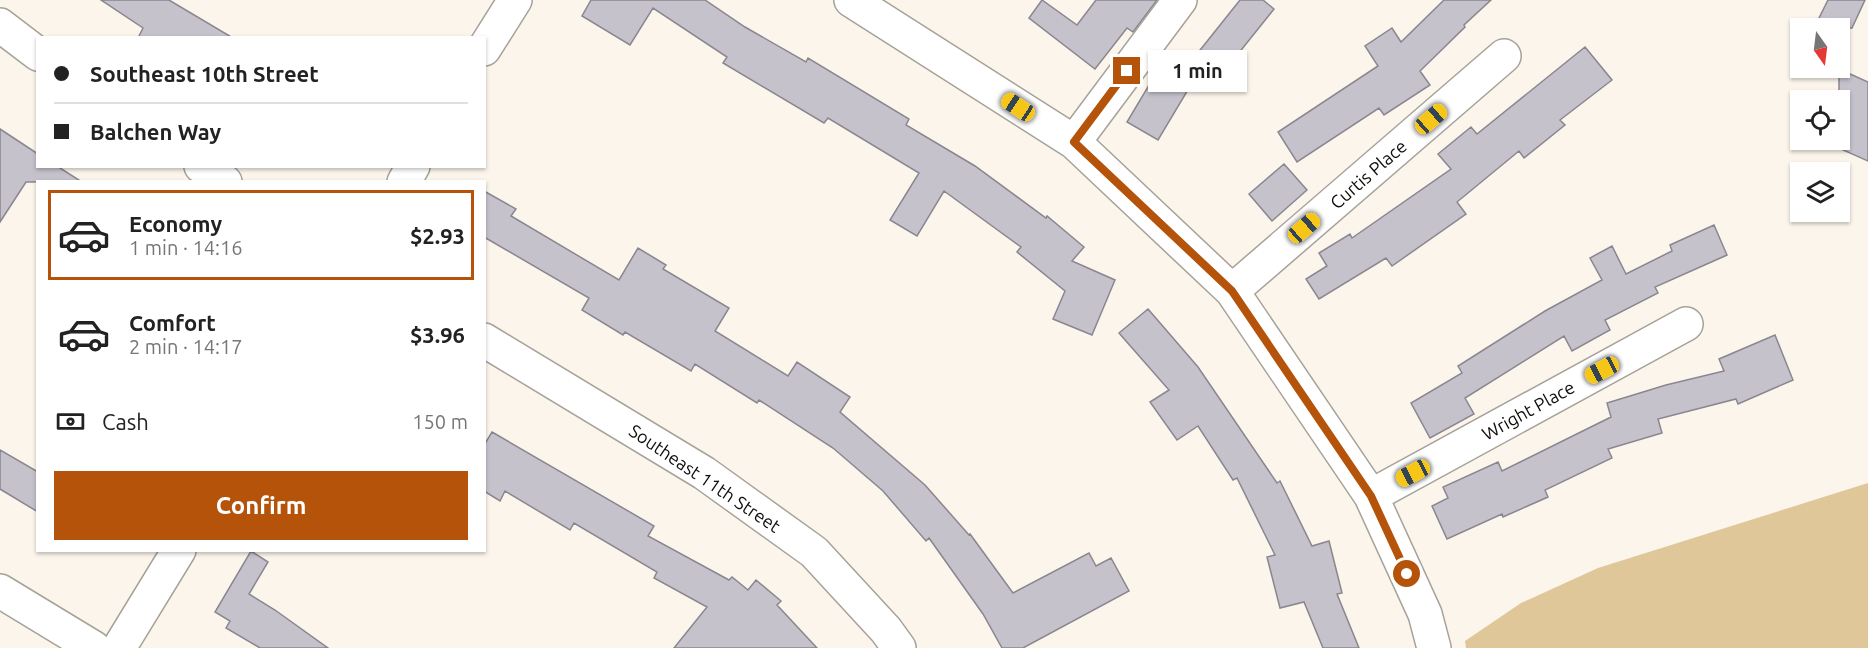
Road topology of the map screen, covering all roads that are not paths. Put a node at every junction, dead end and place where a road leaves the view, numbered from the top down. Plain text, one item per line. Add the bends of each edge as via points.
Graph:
1 (515, 0) edge
2 (850, 0) edge
3 (1180, 0) edge
4 (0, 25) edge
5 (486, 46) edge
6 (36, 52) edge
7 (1504, 56) dead end
8 (1074, 142) junction
9 (204, 168) edge
10 (222, 180) edge
11 (1232, 291) junction
12 (1686, 324) dead end
13 (486, 341) edge
14 (1371, 496) junction
15 (178, 552) edge
16 (0, 591) edge
17 (94, 648) edge
18 (119, 648) edge
19 (898, 648) edge
20 (1434, 648) edge

1 - 5 street
2 - 8 street
3 - 8 street
4 - 6 street
7 - 11 street, Curtis Place
8 - 11 street
9 - 10 street
11 - 14 street
12 - 14 street, Wright Place
13 - 19 street, Southeast 11th Street via 704,473 814,552
14 - 20 street via 1425,614
15 - 18 street
16 - 17 street

